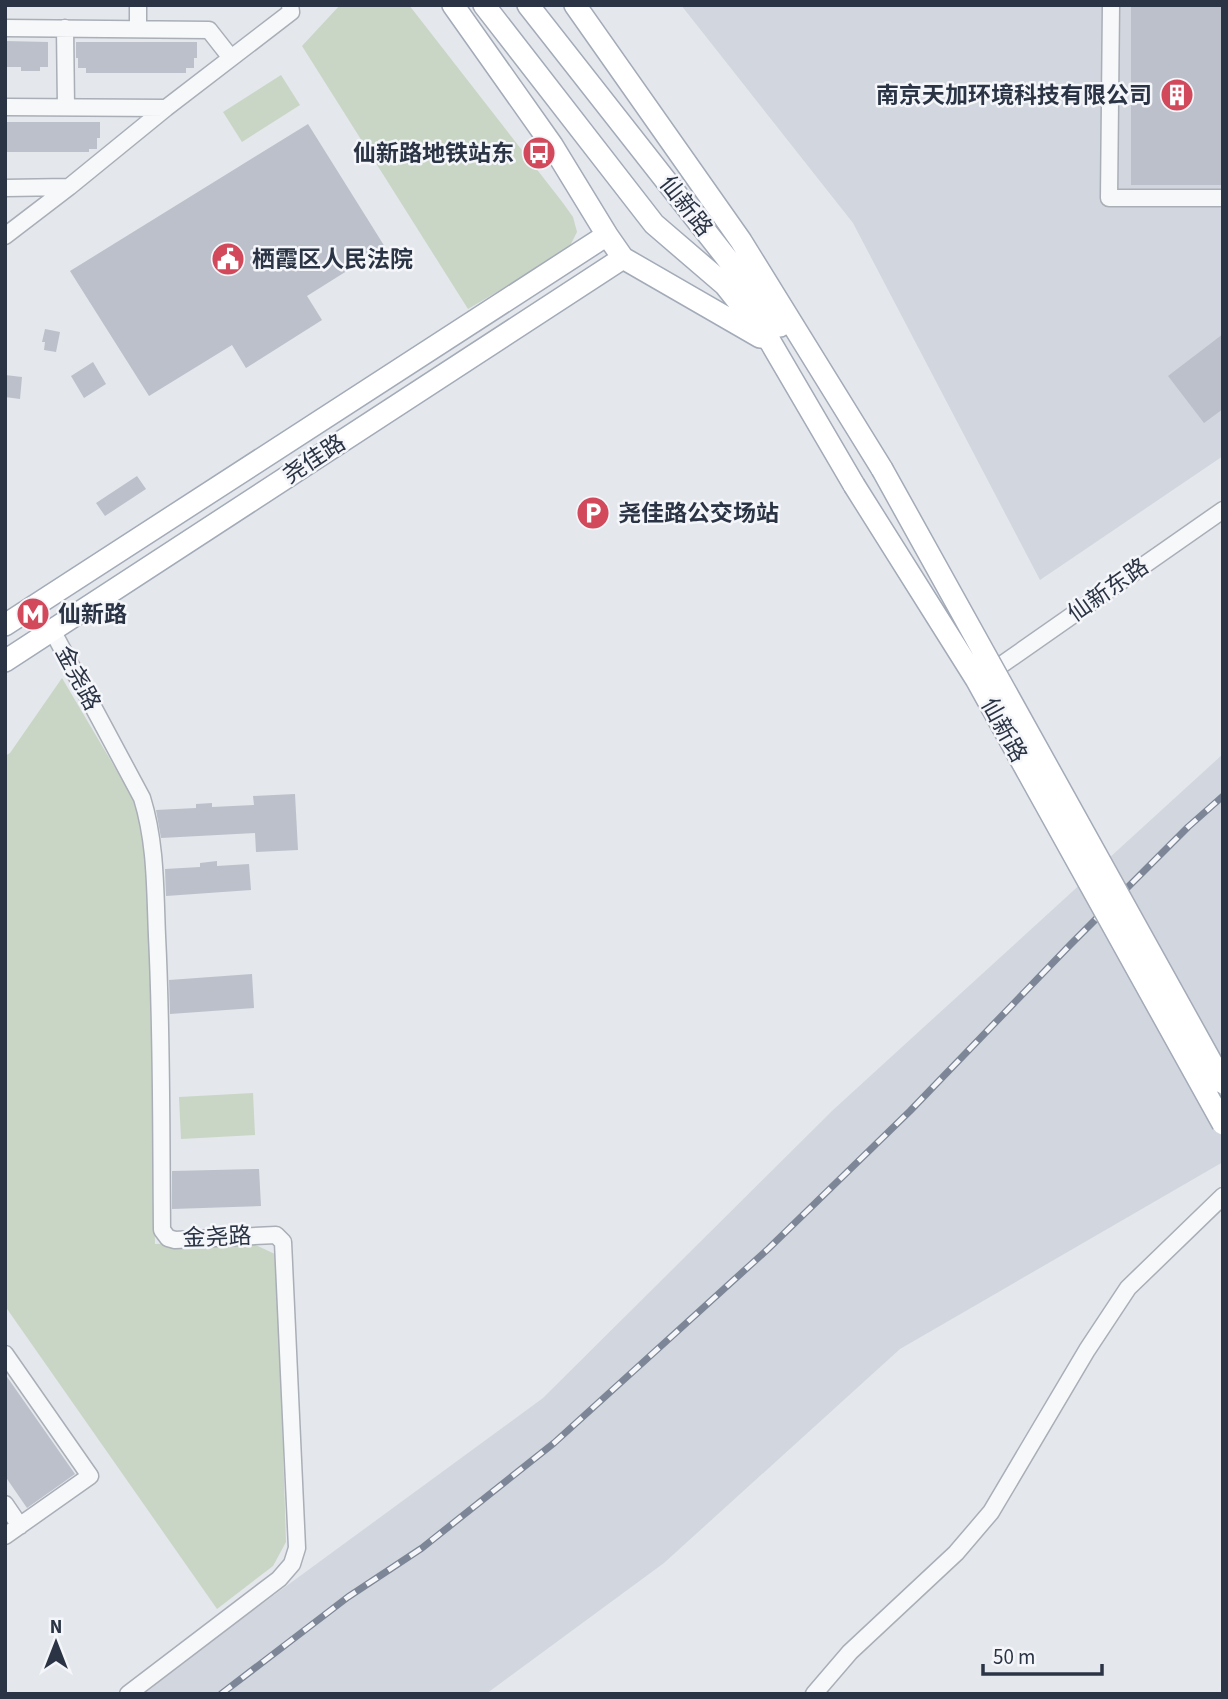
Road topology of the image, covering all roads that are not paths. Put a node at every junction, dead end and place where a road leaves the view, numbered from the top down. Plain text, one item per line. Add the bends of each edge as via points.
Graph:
1 (138, 5) edge
2 (290, 5) edge
3 (453, 5) edge
4 (484, 5) edge
5 (528, 5) edge
6 (575, 5) edge
7 (1111, 5) edge
8 (5, 27) edge
9 (65, 28) junction
10 (138, 29) junction
11 (231, 58) junction
12 (5, 107) edge
13 (65, 107) junction
14 (166, 107) junction
15 (69, 187) junction
16 (5, 188) edge
17 (1223, 198) edge
18 (607, 235) junction
19 (5, 236) edge
20 (623, 258) junction
21 (771, 343) junction
22 (845, 407) junction
23 (1223, 510) edge
24 (5, 625) edge
25 (52, 630) junction
26 (5, 661) edge
27 (994, 670) junction
28 (1223, 1083) edge
29 (1223, 1124) edge
30 (1223, 1196) edge
31 (5, 1354) edge
32 (5, 1504) edge
33 (20, 1526) junction
34 (5, 1536) edge
35 (128, 1694) edge
36 (814, 1694) edge

1 - 10 street
2 - 11 street via 291,12
3 - 18 main road, 仙新路 via 552,145
4 - 21 main road, 仙新路 via 654,224 725,285
5 - 22 main road, 仙新路
6 - 22 main road, 仙新路 via 741,241
7 - 17 street via 1109,198
8 - 9 street
9 - 10 street
9 - 13 street
10 - 11 street via 209,30
11 - 14 street
12 - 13 street
13 - 14 street
14 - 15 street
15 - 16 street
15 - 19 street
18 - 20 main road, 仙新路
18 - 24 main road, 尧佳路
20 - 21 main road, 仙新路
20 - 25 main road, 尧佳路
21 - 29 main road, 仙新路, bridge via 976,679
22 - 27 main road, 仙新路, bridge
23 - 27 street, 仙新东路
25 - 26 main road, 尧佳路
25 - 35 street, 金尧路 via 142,798 149,822 159,979 162,1230 175,1240 276,1235 283,1241 297,1548 292,1564 279,1579
27 - 28 main road, 仙新路, bridge
30 - 36 street via 1128,1288 991,1511 956,1553 849,1652
31 - 33 street via 90,1476
32 - 33 street
33 - 34 street

